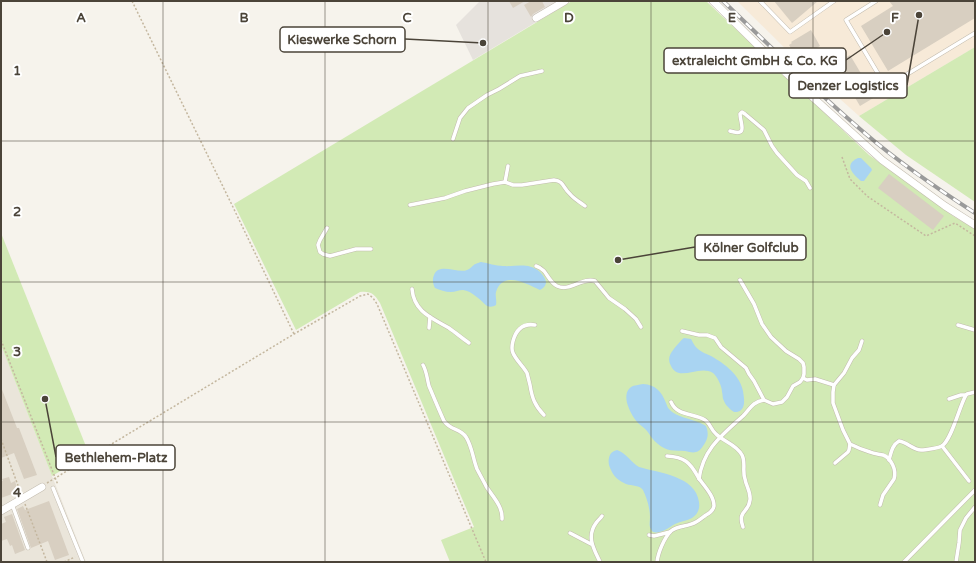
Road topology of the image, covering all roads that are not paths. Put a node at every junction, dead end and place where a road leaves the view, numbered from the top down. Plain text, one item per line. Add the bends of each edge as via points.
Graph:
1 (565, 1) edge
2 (713, 1) edge
3 (760, 1) edge
4 (834, 1) edge
5 (876, 1) edge
6 (536, 18) dead end
7 (975, 33) edge
8 (542, 71) dead end
9 (730, 131) dead end
10 (453, 139) dead end
11 (508, 166) dead end
12 (505, 182) junction
13 (810, 188) dead end
14 (410, 204) dead end
15 (585, 206) dead end
16 (975, 225) edge
17 (327, 228) dead end
18 (371, 249) dead end
19 (536, 266) dead end
20 (740, 280) dead end
21 (412, 289) dead end
22 (430, 317) junction
23 (535, 325) dead end
24 (958, 325) dead end
25 (642, 327) dead end
26 (429, 328) dead end
27 (975, 330) edge
28 (682, 331) dead end
29 (862, 341) dead end
30 (469, 343) dead end
31 (423, 365) dead end
32 (803, 378) junction
33 (834, 385) junction
34 (975, 392) edge
35 (966, 395) junction
36 (949, 399) dead end
37 (764, 400) junction
38 (670, 402) dead end
39 (544, 415) dead end
40 (720, 437) junction
41 (850, 444) junction
42 (942, 446) junction
43 (667, 456) dead end
44 (889, 460) junction
45 (835, 463) dead end
46 (699, 479) junction
47 (969, 481) dead end
48 (42, 487) dead end
49 (53, 488) dead end
50 (975, 490) edge
51 (12, 504) junction
52 (880, 505) dead end
53 (975, 508) edge
54 (1, 511) edge
55 (602, 516) dead end
56 (502, 519) dead end
57 (743, 527) dead end
58 (670, 532) junction
59 (570, 533) dead end
60 (649, 535) dead end
61 (591, 544) junction
62 (28, 548) dead end
63 (83, 562) edge
64 (600, 562) edge
65 (657, 562) edge
66 (904, 562) edge
67 (956, 562) edge

1 - 6 street
2 - 16 street via 822,107 882,160
3 - 4 lane via 790,32
5 - 7 lane via 846,20 886,86
8 - 10 lane via 520,76 468,108 460,118
9 - 13 lane via 741,131 739,116 742,112 745,114 764,130 777,153
11 - 12 lane
12 - 14 lane via 445,198
12 - 15 lane via 522,185 559,180 568,193
17 - 18 lane via 318,245 323,254 330,256 356,249
19 - 25 lane via 543,270 553,283 563,288 587,280 595,281 609,298 625,309
20 - 32 lane via 771,337 803,363
21 - 22 lane via 419,307
22 - 26 lane
22 - 30 lane
23 - 39 lane via 519,328 513,338 512,349 527,373 535,405
24 - 27 lane
28 - 37 lane via 715,338 721,347 746,368
29 - 33 lane via 859,350
31 - 56 lane via 444,421 451,428 462,432 466,438 477,468 501,511
32 - 33 lane
32 - 37 lane via 793,386 782,402 773,404
33 - 41 lane via 833,403
34 - 35 lane
35 - 36 lane
35 - 42 lane
37 - 40 lane via 750,407
38 - 40 lane via 679,411 707,421
40 - 46 lane via 704,459
40 - 57 lane via 737,449 744,460 744,478 750,499 741,516
41 - 44 lane
41 - 45 lane via 848,452
42 - 44 lane via 920,450 899,441 895,444
42 - 47 lane
43 - 46 lane via 681,458 690,464
44 - 52 lane via 895,469 895,476
46 - 58 lane via 709,492 714,506 712,511 696,523 678,527
48 - 51 street
49 - 63 lane
50 - 66 lane
51 - 54 street
51 - 62 lane
53 - 67 lane via 960,530
55 - 61 lane via 594,528
58 - 60 lane
58 - 65 lane
59 - 61 lane
61 - 64 lane

